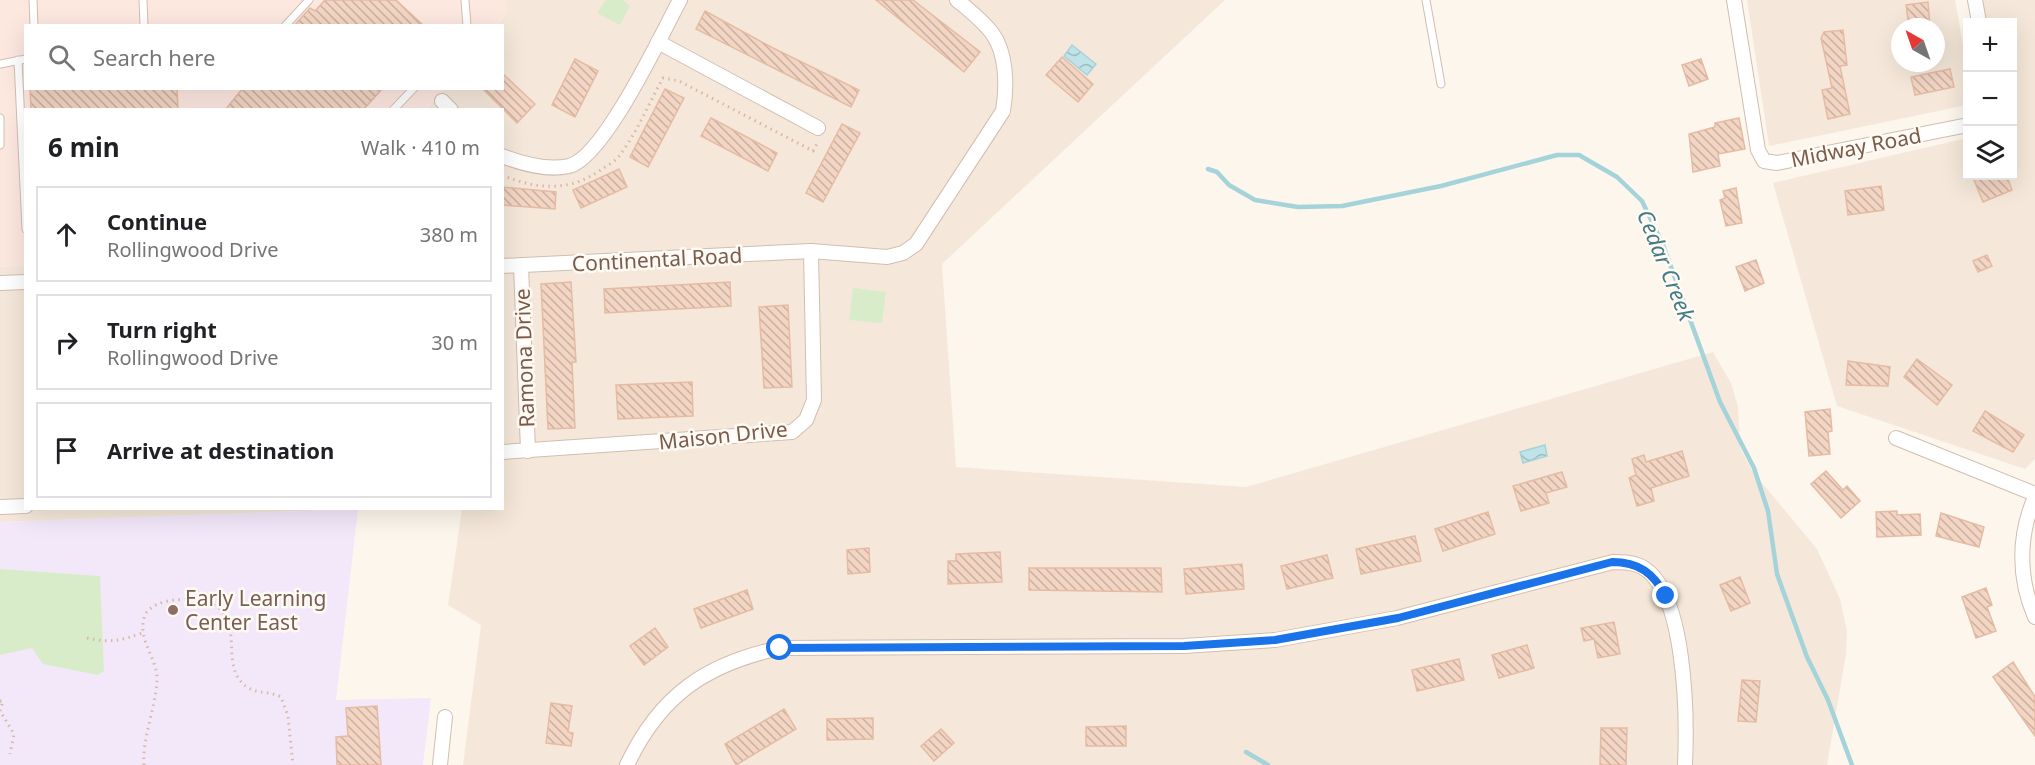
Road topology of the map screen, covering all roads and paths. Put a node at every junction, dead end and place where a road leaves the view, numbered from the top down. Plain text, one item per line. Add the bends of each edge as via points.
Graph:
1 (33, 0) edge
2 (143, 0) edge
3 (309, 0) edge
4 (465, 0) edge
5 (680, 0) edge
6 (957, 0) edge
7 (1426, 0) edge
8 (1734, 0) edge
9 (1975, 0) edge
10 (1978, 18) edge
11 (34, 24) edge
12 (144, 24) edge
13 (287, 24) edge
14 (467, 24) edge
15 (658, 42) junction
16 (22, 59) edge
17 (0, 64) edge
18 (1441, 84) dead end
19 (412, 90) edge
20 (395, 108) edge
21 (0, 118) edge
22 (1963, 126) edge
23 (818, 134) joint
24 (24, 144) edge
25 (0, 145) edge
26 (504, 157) edge
27 (504, 176) edge
28 (811, 251) junction
29 (504, 266) edge
30 (521, 266) junction
31 (24, 282) edge
32 (0, 283) edge
33 (1896, 438) dead end
34 (528, 451) junction
35 (504, 452) edge
36 (2035, 496) edge
37 (24, 506) edge
38 (0, 507) edge
39 (2035, 617) edge
40 (142, 633) junction
41 (87, 638) dead end
42 (0, 700) edge
43 (445, 717) dead end
44 (10, 754) dead end
45 (144, 765) edge
46 (293, 765) edge
47 (440, 765) edge
48 (627, 765) edge
49 (1684, 765) edge

1 - 11 lane
2 - 12 lane
3 - 13 lane
4 - 14 lane
5 - 15 street
6 - 28 street, Continental Road via 993,34 1002,56 1007,91 1003,111 916,244 887,257
7 - 18 lane
8 - 22 street, Midway Road via 1758,150 1764,160 1777,163
9 - 10 street
15 - 23 street
15 - 26 street via 617,116 591,152 571,166 530,166
16 - 17 lane
16 - 24 lane
19 - 20 lane
21 - 25 lane
23 - 27 path via 813,151 679,81 663,78 619,156 589,178 566,187 542,187
28 - 30 street, Continental Road
28 - 34 street, Maison Drive via 814,400 806,420 792,432
29 - 30 street, Continental Road
30 - 34 street, Ramona Drive
31 - 32 street
33 - 36 street
34 - 35 street, Maison Drive
36 - 39 street via 2026,519 2022,549 2023,577
37 - 38 street
40 - 41 path via 107,642
40 - 45 path via 157,677
40 - 46 path via 147,610 159,603 190,598 213,602 231,627 237,679 250,689 281,697 288,716
42 - 44 path via 0,711 14,734
43 - 47 street
48 - 49 street via 657,713 675,695 711,671 764,651 801,646 1184,646 1264,641 1398,618 1612,562 1640,566 1659,583 1666,596 1681,656

